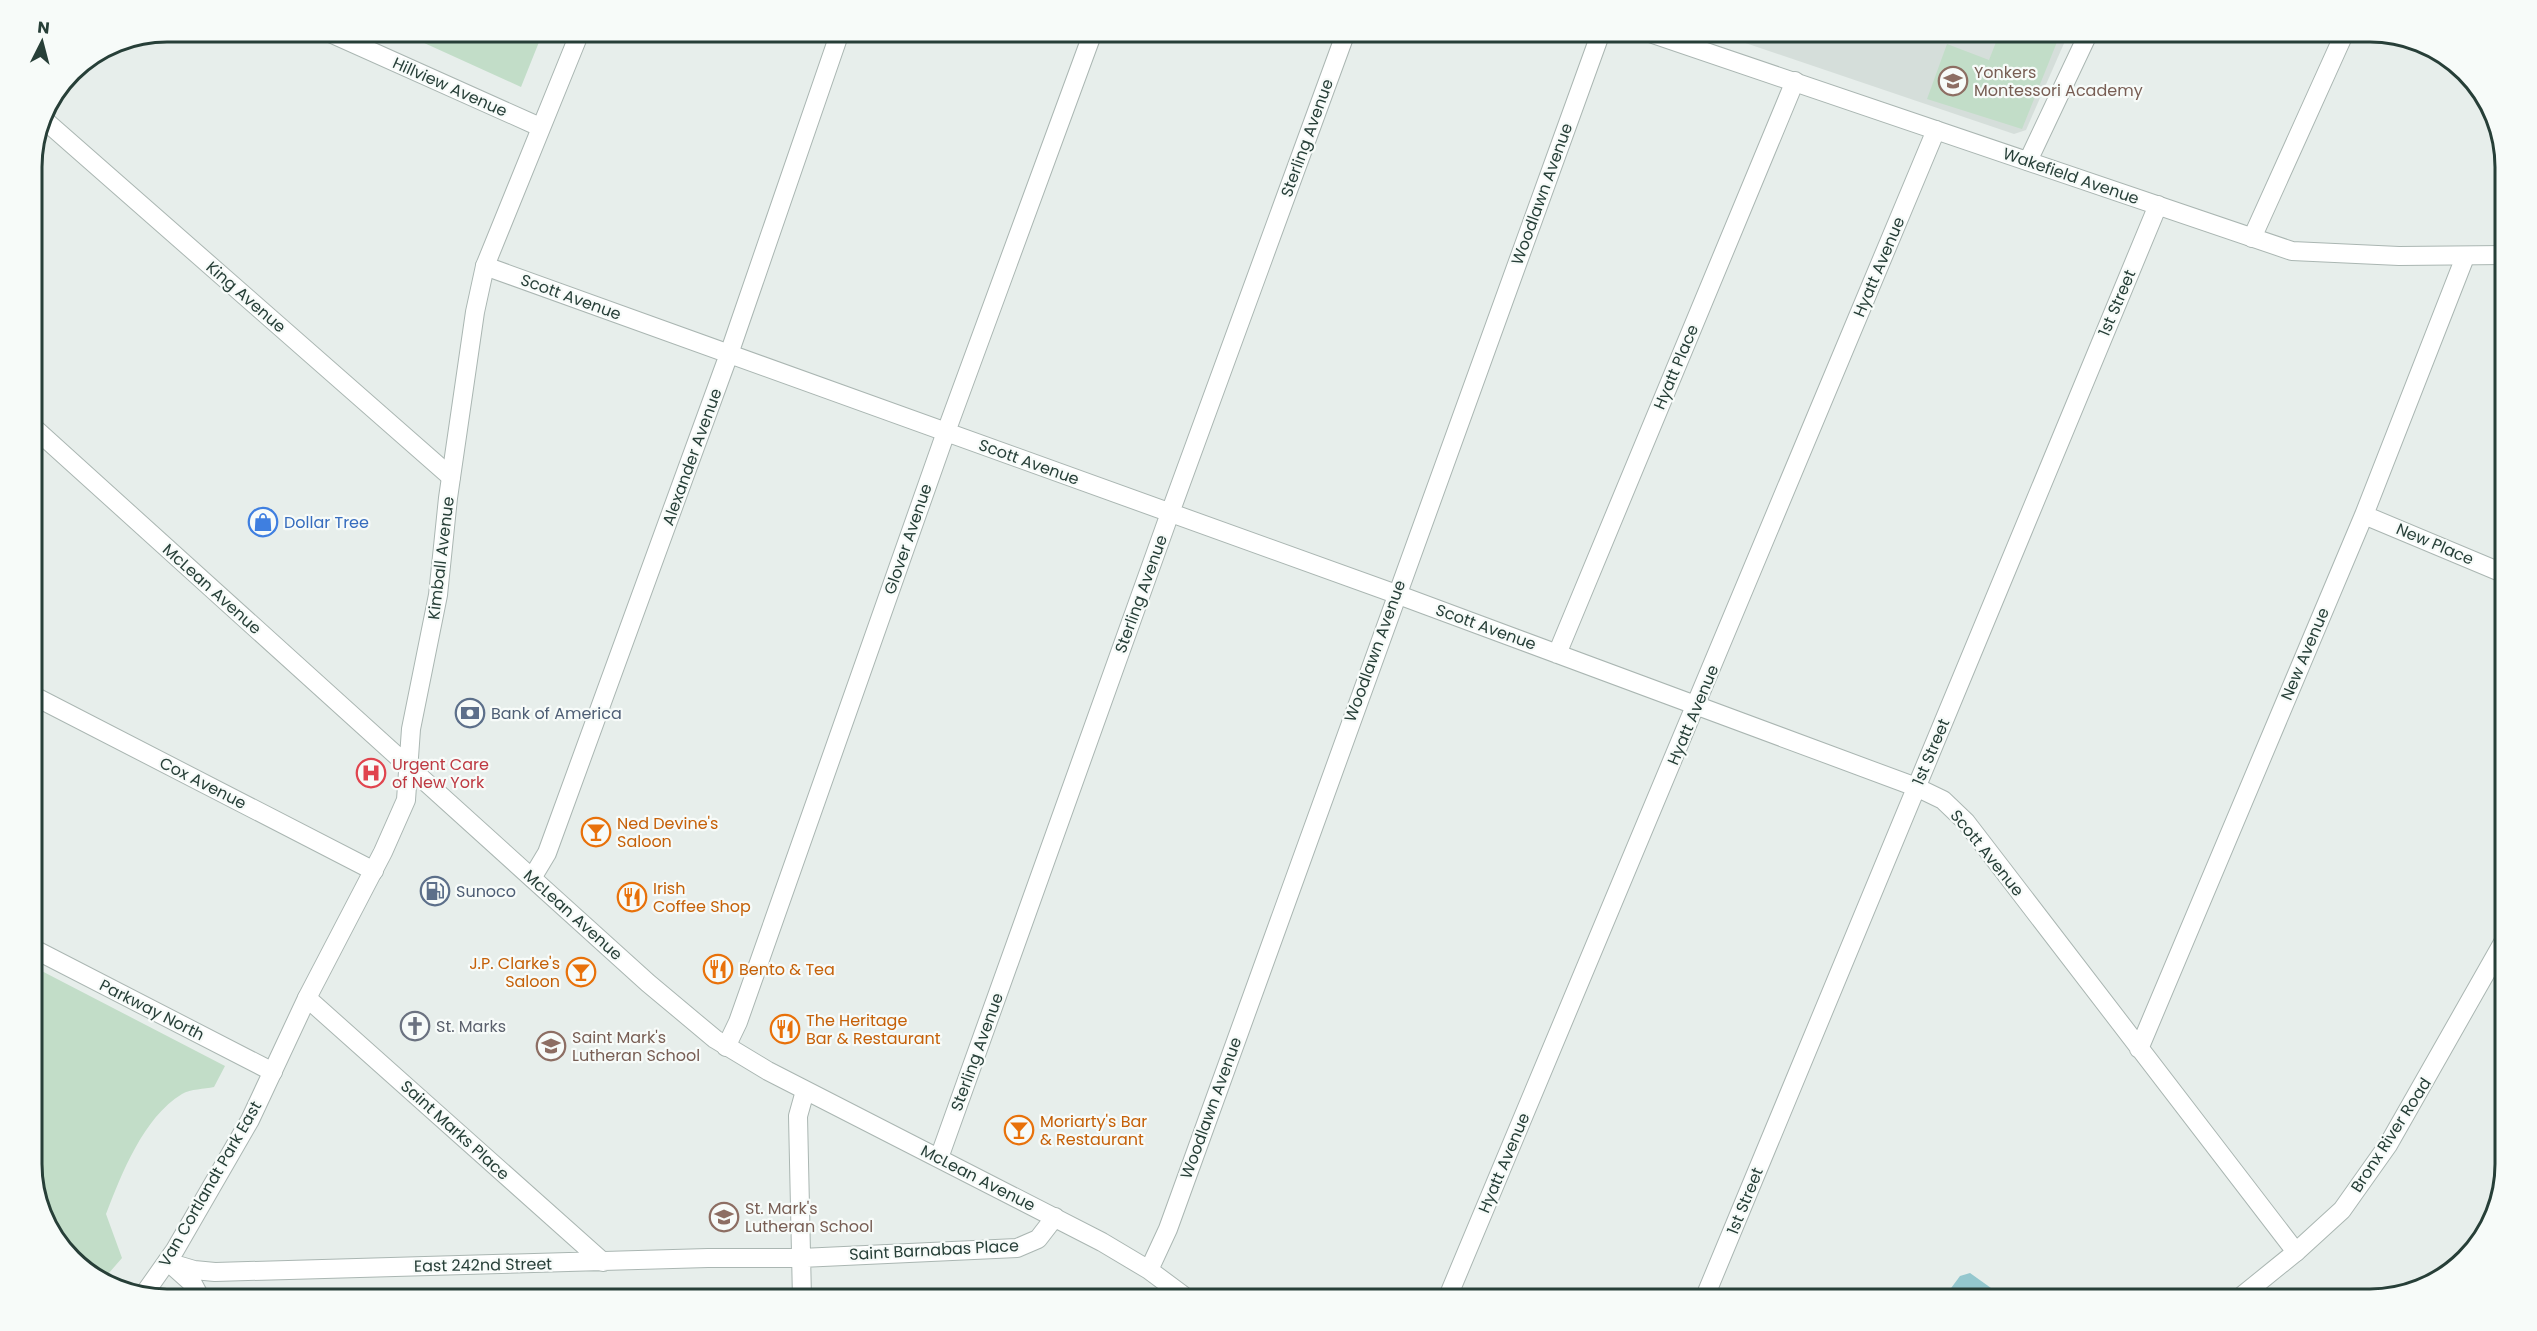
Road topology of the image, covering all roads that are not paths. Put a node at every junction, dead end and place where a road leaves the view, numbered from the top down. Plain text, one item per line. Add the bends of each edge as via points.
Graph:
1 (350, 42) edge
2 (576, 42) edge
3 (837, 42) edge
4 (1089, 42) edge
5 (1342, 42) edge
6 (1597, 42) edge
7 (1677, 42) edge
8 (2084, 42) edge
9 (2340, 42) edge
10 (1795, 81) junction
11 (49, 124) edge
12 (540, 127) junction
13 (1936, 130) junction
14 (2028, 161) junction
15 (2158, 205) junction
16 (2252, 238) junction
17 (2495, 256) edge
18 (2465, 257) junction
19 (485, 266) junction
20 (729, 354) junction
21 (946, 432) junction
22 (42, 435) edge
23 (451, 477) junction
24 (1170, 513) junction
25 (2364, 515) junction
26 (2495, 570) edge
27 (1396, 594) junction
28 (1557, 654) junction
29 (42, 700) edge
30 (1697, 705) junction
31 (409, 765) junction
32 (1916, 787) junction
33 (374, 871) junction
34 (532, 878) junction
35 (42, 953) edge
36 (2495, 957) edge
37 (307, 998) junction
38 (726, 1047) junction
39 (2139, 1049) junction
40 (273, 1072) junction
41 (805, 1091) junction
42 (939, 1158) junction
43 (1055, 1217) junction
44 (2296, 1252) junction
45 (801, 1258) junction
46 (167, 1262) junction
47 (603, 1262) junction
48 (1149, 1270) junction
49 (148, 1288) edge
50 (196, 1289) edge
51 (802, 1289) edge
52 (1175, 1289) edge
53 (1451, 1289) edge
54 (1708, 1289) edge
55 (2250, 1289) edge

1 - 12 street, Hillview Avenue
2 - 12 street, Kimball Avenue
3 - 20 street, Alexander Avenue
4 - 21 street, Glover Avenue
5 - 24 street, Sterling Avenue
6 - 27 street, Woodlawn Avenue
7 - 10 street, Wakefield Avenue
8 - 14 street
9 - 16 street
10 - 13 street, Wakefield Avenue
10 - 28 street, Hyatt Place
11 - 23 street, King Avenue
12 - 19 street, Kimball Avenue
13 - 14 street, Wakefield Avenue
13 - 30 street, Hyatt Avenue
14 - 15 street, Wakefield Avenue
15 - 16 street, Wakefield Avenue
15 - 32 street, 1st Street
16 - 18 street, Wakefield Avenue via 2292,251
17 - 18 street, Wakefield Avenue
18 - 25 street, New Avenue
19 - 20 street, Scott Avenue
19 - 23 street, Kimball Avenue
20 - 21 street, Scott Avenue
20 - 34 street, Alexander Avenue via 551,842
21 - 24 street, Scott Avenue
21 - 38 street, Glover Avenue via 741,1015
22 - 31 street, McLean Avenue
23 - 31 street, Kimball Avenue via 438,595 411,729
24 - 27 street, Scott Avenue
24 - 42 street, Sterling Avenue
25 - 26 street, New Place
25 - 39 street, New Avenue
27 - 28 street, Scott Avenue
27 - 48 street, Woodlawn Avenue via 1168,1229
28 - 30 street, Scott Avenue
29 - 33 street, Cox Avenue
30 - 32 street, Scott Avenue
30 - 53 street, Hyatt Avenue
31 - 33 street, Kimball Avenue via 406,800
31 - 34 street, McLean Avenue
32 - 39 street, Scott Avenue via 1943,800 1966,822
32 - 54 street, 1st Street
33 - 37 street, Kimball Avenue
34 - 38 street, McLean Avenue via 668,1001
35 - 40 street, Parkway North
36 - 44 street, Bronx River Road via 2388,1145 2342,1210
37 - 40 street, Kimball Avenue
37 - 47 street, Saint Marks Place
38 - 41 street, McLean Avenue
39 - 44 street, Scott Avenue
40 - 46 street, Van Cortlandt Park East via 250,1120
41 - 42 street, McLean Avenue
41 - 45 street via 798,1116
42 - 43 street, McLean Avenue
43 - 45 street, Saint Barnabas Place via 1038,1239 1017,1248
43 - 48 street, McLean Avenue
44 - 55 street, Bronx River Road
45 - 47 street, East 242nd Street
45 - 51 street
46 - 47 street, East 242nd Street via 215,1272
46 - 49 street, Van Cortlandt Park East
46 - 50 street
48 - 52 street, McLean Avenue

